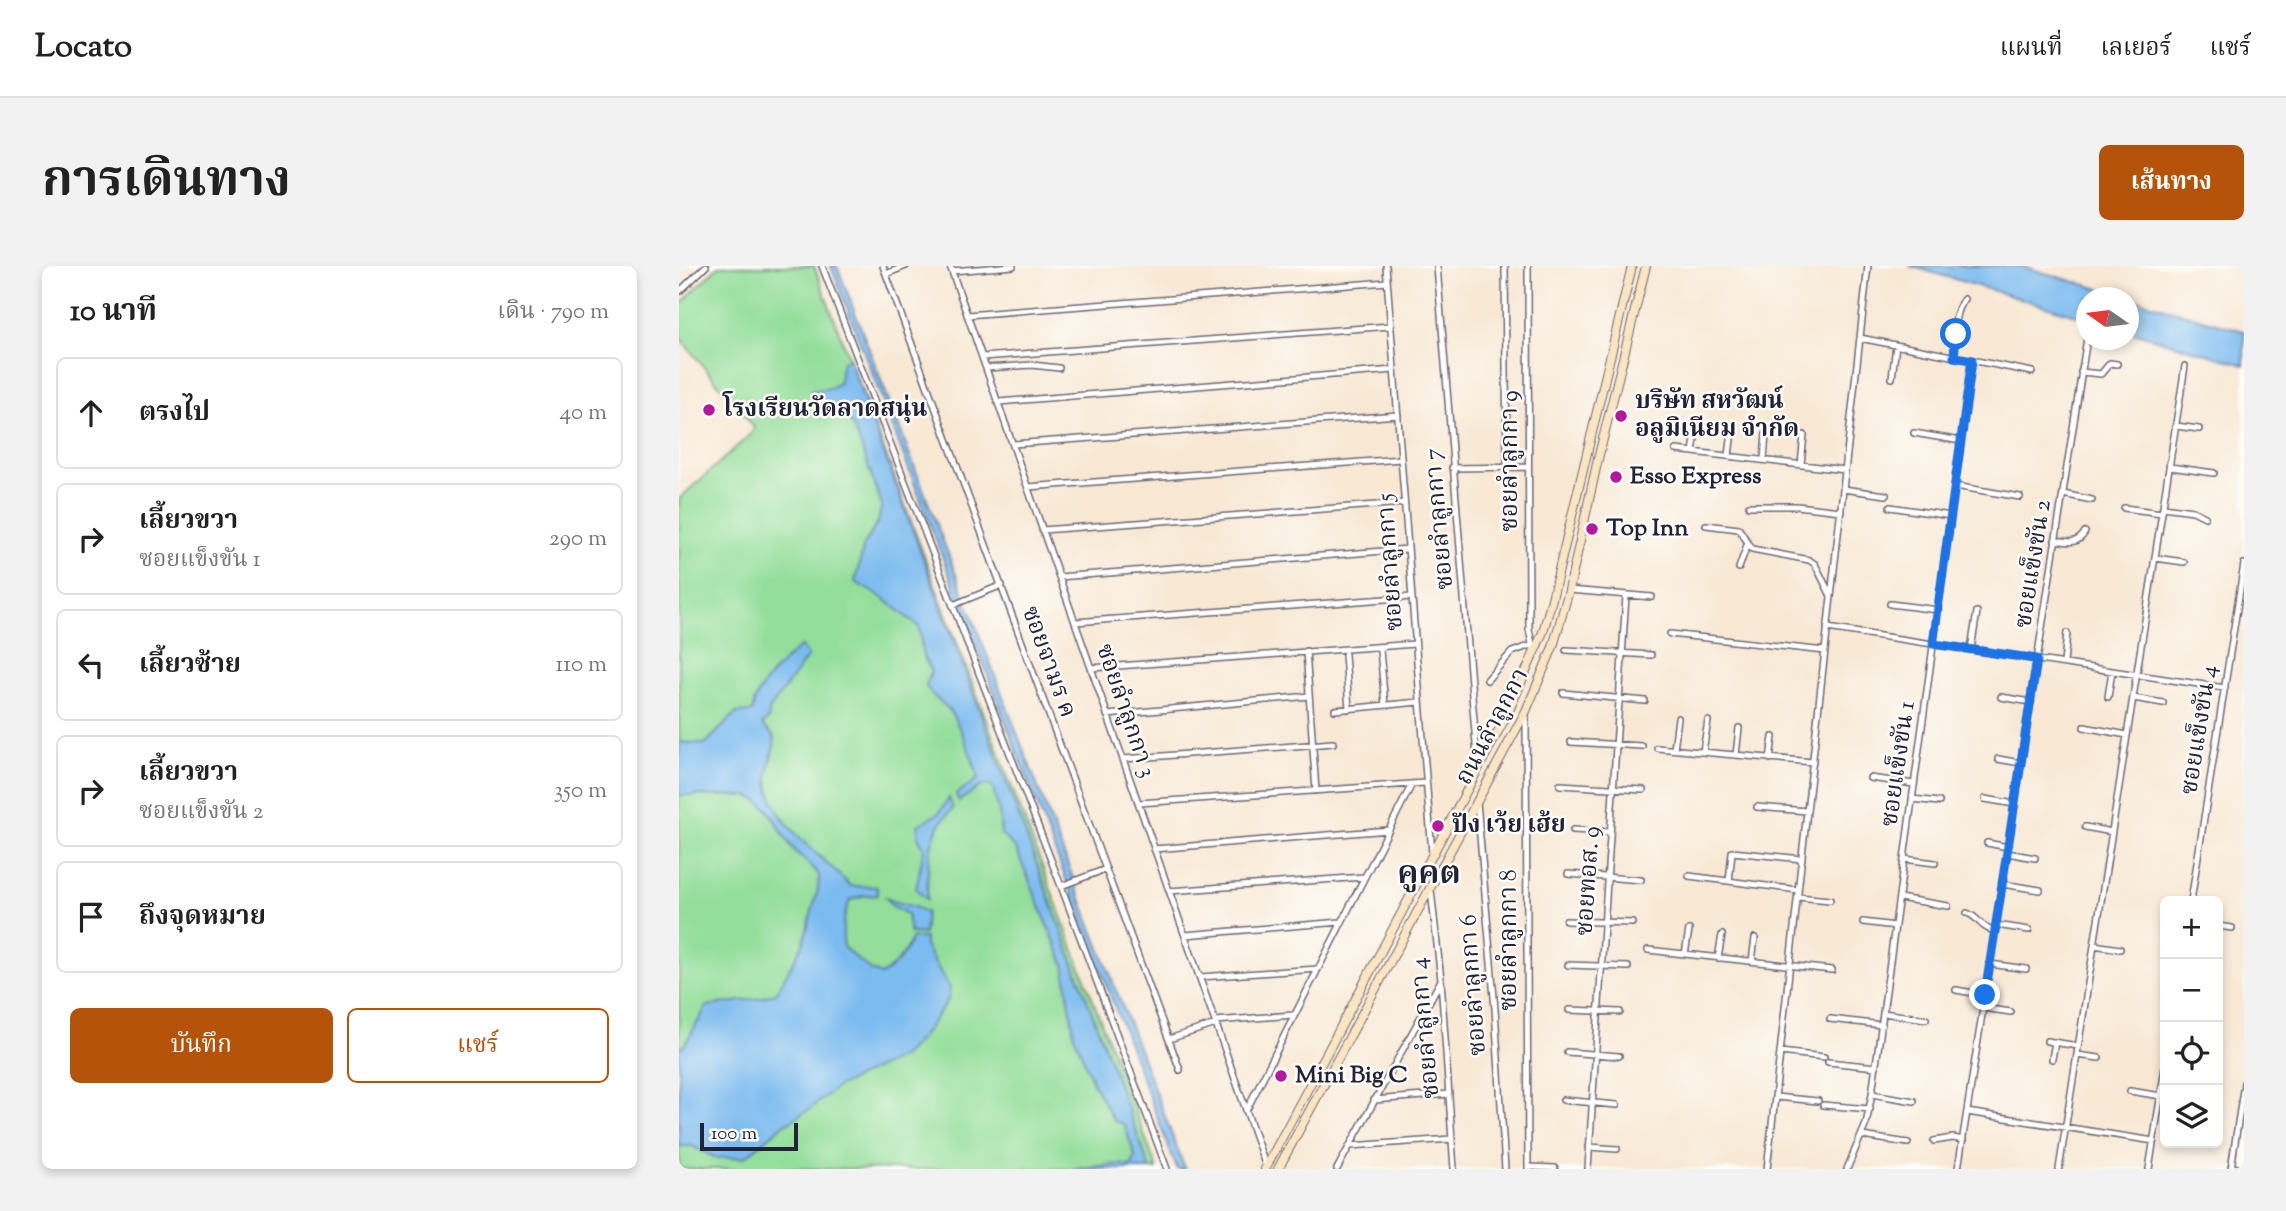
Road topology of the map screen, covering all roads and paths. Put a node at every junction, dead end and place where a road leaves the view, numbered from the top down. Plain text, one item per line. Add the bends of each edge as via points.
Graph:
1 (706, 266) edge
2 (822, 266) edge
3 (883, 266) edge
4 (906, 266) edge
5 (1013, 266) edge
6 (1386, 266) edge
7 (1437, 266) edge
8 (1505, 266) edge
9 (1528, 266) edge
10 (1632, 266) edge
11 (1646, 266) edge
12 (1868, 266) edge
13 (951, 268) edge
14 (886, 274) junction
15 (1387, 282) junction
16 (679, 292) edge
17 (1964, 299) dead end
18 (967, 314) junction
19 (1391, 326) junction
20 (1860, 338) junction
21 (1896, 345) junction
22 (2085, 350) edge
23 (982, 357) junction
24 (1954, 357) junction
25 (1972, 360) junction
26 (2117, 364) dead end
27 (2186, 366) dead end
28 (986, 368) junction
29 (1059, 368) dead end
30 (1394, 370) junction
31 (2032, 372) dead end
32 (2081, 372) junction
33 (1892, 378) dead end
34 (998, 401) junction
35 (1398, 415) junction
36 (1697, 426) dead end
37 (2176, 426) junction
38 (2199, 429) dead end
39 (1732, 431) dead end
40 (1766, 433) dead end
41 (1914, 433) dead end
42 (1804, 435) dead end
43 (1961, 441) junction
44 (1013, 444) junction
45 (1676, 450) dead end
46 (1693, 452) junction
47 (1729, 456) junction
48 (1401, 459) junction
49 (1764, 460) junction
50 (1801, 464) junction
51 (1507, 467) junction
52 (1528, 467) junction
53 (2169, 467) junction
54 (1453, 468) junction
55 (1845, 470) junction
56 (2214, 473) dead end
57 (1955, 486) junction
58 (1028, 487) junction
59 (1843, 489) junction
60 (2063, 494) junction
61 (1886, 495) dead end
62 (2019, 497) dead end
63 (2092, 500) dead end
64 (1404, 503) junction
65 (1749, 506) dead end
66 (1890, 507) dead end
67 (2124, 508) dead end
68 (2163, 510) junction
69 (1840, 511) junction
70 (1951, 516) junction
71 (2205, 517) dead end
72 (1706, 525) dead end
73 (1042, 530) junction
74 (2085, 532) dead end
75 (1567, 535) junction
76 (1580, 537) junction
77 (2055, 540) junction
78 (1747, 545) junction
79 (1408, 549) junction
80 (2155, 558) junction
81 (2184, 562) dead end
82 (2244, 564) edge
83 (1738, 568) dead end
84 (1059, 578) junction
85 (1002, 585) junction
86 (2242, 586) edge
87 (1569, 590) junction
88 (1626, 596) junction
89 (1831, 596) junction
90 (1412, 597) junction
91 (1652, 597) dead end
92 (956, 603) junction
93 (1890, 604) dead end
94 (1938, 611) junction
95 (1977, 612) dead end
96 (1075, 622) junction
97 (1827, 628) junction
98 (2067, 633) dead end
99 (1670, 634) dead end
100 (1415, 644) junction
101 (1933, 644) junction
102 (1531, 645) junction
103 (1971, 649) junction
104 (1380, 650) dead end
105 (1566, 650) dead end
106 (1306, 651) junction
107 (1825, 651) junction
108 (1622, 653) junction
109 (1345, 654) dead end
110 (1534, 654) junction
111 (1651, 655) dead end
112 (2037, 659) junction
113 (2064, 663) junction
114 (1091, 668) junction
115 (2112, 671) junction
116 (2137, 674) junction
117 (1487, 680) dead end
118 (2225, 688) junction
119 (1563, 693) dead end
120 (1309, 696) junction
121 (2001, 697) dead end
122 (2108, 697) dead end
123 (2133, 698) junction
124 (1618, 699) junction
125 (1645, 701) dead end
126 (1419, 702) junction
127 (2031, 702) junction
128 (2163, 703) dead end
129 (1385, 705) junction
130 (1349, 709) junction
131 (1335, 710) dead end
132 (1526, 711) junction
133 (1107, 715) junction
134 (1678, 718) dead end
135 (1708, 721) dead end
136 (2084, 727) dead end
137 (1739, 728) dead end
138 (2127, 735) junction
139 (1773, 737) dead end
140 (1571, 742) dead end
141 (1333, 743) dead end
142 (1616, 744) junction
143 (1313, 746) junction
144 (1641, 746) dead end
145 (1657, 748) dead end
146 (1674, 748) junction
147 (1703, 751) junction
148 (1736, 755) junction
149 (1770, 759) junction
150 (1998, 759) dead end
151 (1123, 760) junction
152 (1812, 762) junction
153 (2021, 763) junction
154 (1478, 769) junction
155 (1870, 778) dead end
156 (1425, 783) junction
157 (1412, 784) junction
158 (1914, 784) junction
159 (1560, 785) dead end
160 (1613, 789) junction
161 (1643, 790) dead end
162 (1316, 791) junction
163 (1476, 799) junction
164 (1912, 799) junction
165 (1985, 799) dead end
166 (1938, 802) dead end
167 (1139, 803) junction
168 (2015, 804) junction
169 (1757, 807) dead end
170 (1807, 811) junction
171 (2085, 827) dead end
172 (1389, 830) junction
173 (1573, 830) dead end
174 (1610, 832) junction
175 (2112, 832) junction
176 (1987, 843) dead end
177 (1154, 849) junction
178 (2008, 850) junction
179 (1432, 856) junction
180 (2035, 858) dead end
181 (1802, 859) junction
182 (1904, 859) junction
183 (1935, 863) dead end
184 (1106, 869) junction
185 (1568, 874) dead end
186 (1689, 876) dead end
187 (1364, 877) junction
188 (1607, 877) junction
189 (1641, 880) dead end
190 (1729, 881) junction
191 (1065, 884) junction
192 (2002, 884) junction
193 (1431, 885) junction
194 (2040, 890) dead end
195 (1169, 891) junction
196 (1798, 893) junction
197 (2192, 896) edge
198 (1899, 898) junction
199 (1830, 900) dead end
200 (1948, 906) dead end
201 (1967, 914) dead end
202 (1566, 921) dead end
203 (1341, 922) junction
204 (1604, 922) junction
205 (1863, 922) dead end
206 (1632, 923) dead end
207 (1895, 926) junction
208 (2223, 927) edge
209 (1996, 928) junction
210 (2232, 928) dead end
211 (1689, 930) dead end
212 (2029, 930) dead end
213 (1185, 935) junction
214 (1722, 935) dead end
215 (1755, 938) dead end
216 (2094, 945) junction
217 (2120, 949) dead end
218 (1648, 950) dead end
219 (1685, 954) junction
220 (1718, 958) junction
221 (1752, 961) junction
222 (1990, 964) junction
223 (1568, 965) dead end
224 (1790, 965) junction
225 (1601, 966) junction
226 (1628, 967) dead end
227 (2026, 969) dead end
228 (1318, 970) junction
229 (1832, 970) dead end
230 (1200, 978) junction
231 (1441, 981) junction
232 (1956, 990) dead end
233 (1985, 995) junction
234 (1983, 1008) junction
235 (1569, 1010) dead end
236 (1598, 1011) junction
237 (1620, 1012) dead end
238 (2011, 1012) dead end
239 (1883, 1013) junction
240 (1293, 1015) junction
241 (1830, 1018) dead end
242 (1926, 1018) dead end
243 (1215, 1023) junction
244 (1882, 1025) junction
245 (1169, 1039) junction
246 (2047, 1041) dead end
247 (2055, 1042) junction
248 (2078, 1046) junction
249 (1567, 1052) dead end
250 (1780, 1052) junction
251 (1595, 1053) junction
252 (2077, 1055) junction
253 (1619, 1056) dead end
254 (2099, 1058) dead end
255 (2052, 1059) dead end
256 (1876, 1068) junction
257 (1180, 1070) dead end
258 (2244, 1083) edge
259 (2130, 1091) dead end
260 (1449, 1094) junction
261 (1872, 1094) junction
262 (2160, 1096) edge
263 (1775, 1097) junction
264 (1374, 1100) junction
265 (1563, 1100) dead end
266 (1914, 1101) dead end
267 (1592, 1103) junction
268 (2160, 1103) edge
269 (1617, 1105) dead end
270 (1870, 1109) junction
271 (1246, 1111) junction
272 (1967, 1112) junction
273 (2158, 1116) joint
274 (2065, 1128) junction
275 (1862, 1136) junction
276 (1452, 1139) junction
277 (1963, 1140) junction
278 (1934, 1141) dead end
279 (2154, 1141) junction
280 (1908, 1143) dead end
281 (1350, 1146) junction
282 (1589, 1147) junction
283 (1617, 1149) dead end
284 (1266, 1168) edge
285 (1528, 1168) edge
286 (1555, 1168) edge
287 (2231, 1168) edge
288 (1167, 1169) edge
289 (1278, 1169) edge
290 (1337, 1169) edge
291 (1454, 1169) edge
292 (1505, 1169) edge
293 (1588, 1169) edge
294 (1767, 1169) edge
295 (1847, 1169) edge
296 (1958, 1169) edge
297 (2059, 1169) edge
298 (2149, 1169) edge
299 (2244, 1169) edge

1 - 16 street
2 - 92 street
3 - 14 street, ซอยจามร ค
4 - 14 street
5 - 13 street
6 - 15 street, ซอยลำลูกกา 5
7 - 54 street, ซอยลำลูกกา 7
8 - 51 street
9 - 52 street, ซอยลำลูกกา 9
10 - 75 main road, ถนนลำลูกกา
11 - 76 main road, ถนนลำลูกกา
12 - 20 street
13 - 18 street, ซอยลำลูกกา 3
14 - 85 street, ซอยจามร ค
15 - 18 street
15 - 19 street, ซอยลำลูกกา 5
17 - 24 street via 1955,316
18 - 23 street, ซอยลำลูกกา 3
19 - 23 street
19 - 30 street, ซอยลำลูกกา 5
20 - 21 street
20 - 55 street
21 - 24 street
21 - 33 street
22 - 32 street, ซอยแข็งขัน 2
23 - 28 street, ซอยลำลูกกา 3
24 - 25 street
25 - 31 street
25 - 43 street, ซอยแข็งขัน 1
26 - 32 street via 2110,363 2101,374
27 - 37 street
28 - 29 street
28 - 34 street, ซอยลำลูกกา 3
30 - 34 street
30 - 35 street, ซอยลำลูกกา 5
32 - 60 street, ซอยแข็งขัน 2
34 - 44 street, ซอยลำลูกกา 3
35 - 44 street
35 - 48 street, ซอยลำลูกกา 5
36 - 46 street
37 - 38 street
37 - 53 street
39 - 47 street
40 - 49 street
41 - 43 street
42 - 50 street
43 - 57 street, ซอยแข็งขัน 1
44 - 58 street, ซอยลำลูกกา 3
45 - 46 street
46 - 47 street
47 - 49 street
48 - 58 street
48 - 64 street, ซอยลำลูกกา 5
49 - 50 street
50 - 55 street
51 - 52 street
51 - 54 street
52 - 102 street, ซอยลำลูกกา 9
53 - 56 street
53 - 68 street
54 - 154 street, ซอยลำลูกกา 7
55 - 59 street
57 - 62 street
57 - 70 street, ซอยแข็งขัน 1
58 - 73 street, ซอยลำลูกกา 3
59 - 61 street
59 - 69 street
60 - 63 street
60 - 77 street, ซอยแข็งขัน 2
64 - 73 street
64 - 79 street, ซอยลำลูกกา 5
65 - 69 street
66 - 70 street
67 - 68 street
68 - 71 street via 2193,510
68 - 80 street
69 - 89 street
70 - 94 street, ซอยแข็งขัน 1
72 - 78 street via 1738,530
73 - 84 street, ซอยลำลูกกา 3
74 - 77 street via 2072,542
75 - 76 main road
75 - 110 main road, ถนนลำลูกกา
76 - 87 main road, ถนนลำลูกกา
77 - 112 street, ซอยแข็งขัน 2
78 - 83 street
78 - 89 street via 1815,564
79 - 84 street
79 - 90 street, ซอยลำลูกกา 5
80 - 81 street
80 - 116 street
82 - 86 street, ซอยแข็งขัน 4
84 - 96 street, ซอยลำลูกกา 3
85 - 92 street
85 - 184 street, ซอยจามร ค
86 - 118 street, ซอยแข็งขัน 4
87 - 88 street
87 - 132 main road, ถนนลำลูกกา via 1553,647
88 - 91 street
88 - 108 street, ซอยทอส. 9
89 - 97 street
90 - 96 street
90 - 100 street, ซอยลำลูกกา 5
92 - 191 street
93 - 94 street
94 - 101 street, ซอยแข็งขัน 1
95 - 103 street
96 - 114 street, ซอยลำลูกกา 3
97 - 101 street
97 - 107 street
98 - 113 street
99 - 107 street
100 - 106 street
100 - 126 street, ซอยลำลูกกา 5
101 - 103 street
101 - 158 street, ซอยแข็งขัน 1
102 - 110 street, ซอยลำลูกกา 9
102 - 117 street via 1512,652
103 - 112 street
104 - 129 street
105 - 108 street
106 - 114 street
106 - 120 street
107 - 152 street
108 - 111 street
108 - 124 street, ซอยทอส. 9
109 - 130 street
110 - 154 main road, ถนนลำลูกกา
112 - 113 street
112 - 127 street, ซอยแข็งขัน 2
113 - 115 street
114 - 133 street, ซอยลำลูกกา 3
115 - 116 street
115 - 122 street
116 - 118 street
116 - 123 street
118 - 197 street, ซอยแข็งขัน 4
119 - 124 street
120 - 133 street
120 - 143 street
121 - 127 street
123 - 128 street
123 - 138 street
124 - 125 street
124 - 142 street, ซอยทอส. 9
126 - 129 street
126 - 156 street, ซอยลำลูกกา 5
127 - 153 street, ซอยแข็งขัน 2
129 - 130 street
130 - 131 street
132 - 163 main road, ถนนลำลูกกา
132 - 285 street, ซอยลำลูกกา 8
133 - 151 street, ซอยลำลูกกา 3
134 - 146 street
135 - 147 street
136 - 138 street
137 - 148 street
138 - 175 street
139 - 149 street
140 - 142 street
141 - 143 street
142 - 144 street
142 - 160 street, ซอยทอส. 9
143 - 151 street
143 - 162 street
145 - 146 street
146 - 147 street
147 - 148 street
148 - 149 street
149 - 152 street
150 - 153 street
151 - 167 street, ซอยลำลูกกา 3
152 - 170 street
153 - 168 street, ซอยแข็งขัน 2
154 - 179 main road, ถนนลำลูกกา
155 - 158 street
156 - 157 street
156 - 179 street, ซอยลำลูกกา 5
157 - 162 street
157 - 172 street
158 - 164 street, ซอยแข็งขัน 1
159 - 160 street
160 - 161 street
160 - 174 street, ซอยทอส. 9
162 - 167 street
163 - 193 main road, ถนนลำลูกกา
163 - 292 street, ซอยลำลูกกา 6
164 - 166 street
164 - 182 street, ซอยแข็งขัน 1
165 - 168 street
167 - 177 street, ซอยลำลูกกา 3
168 - 178 street, ซอยแข็งขัน 2
169 - 170 street
170 - 181 street
171 - 175 street
172 - 177 street
172 - 187 street
173 - 174 street
174 - 188 street, ซอยทอส. 9
175 - 216 street
176 - 178 street
177 - 195 street, ซอยลำลูกกา 3
178 - 180 street
178 - 192 street, ซอยแข็งขัน 2
179 - 284 main road, ถนนลำลูกกา
181 - 190 street via 1732,852
181 - 196 street
182 - 183 street
182 - 198 street, ซอยแข็งขัน 1
184 - 191 street
184 - 245 street, ซอยจามร ค
185 - 188 street
186 - 190 street
187 - 195 street
187 - 203 street
188 - 189 street
188 - 204 street, ซอยทอส. 9
190 - 196 street
191 - 288 street
192 - 194 street
192 - 209 street, ซอยแข็งขัน 2
193 - 231 street, ซอยลำลูกกา 4
193 - 289 main road, ถนนลำลูกกา
195 - 213 street, ซอยลำลูกกา 3
196 - 199 street
196 - 224 street
198 - 200 street
198 - 207 street, ซอยแข็งขัน 1
201 - 209 street via 1982,927
202 - 204 street
203 - 213 street
203 - 228 street
204 - 206 street
204 - 225 street, ซอยทอส. 9
205 - 207 street
207 - 239 street, ซอยแข็งขัน 1
208 - 210 street
209 - 212 street
209 - 222 street, ซอยแข็งขัน 2
211 - 219 street
213 - 230 street, ซอยลำลูกกา 3
214 - 220 street
215 - 221 street
216 - 217 street
216 - 248 street
218 - 219 street
219 - 220 street
220 - 221 street
221 - 224 street
222 - 227 street
222 - 233 street, ซอยแข็งขัน 2
223 - 225 street
224 - 229 street
224 - 250 street
225 - 226 street
225 - 236 street, ซอยทอส. 9
228 - 230 street
228 - 240 street
230 - 243 street, ซอยลำลูกกา 3
231 - 260 street, ซอยลำลูกกา 4
231 - 264 street
232 - 233 street
233 - 234 street, ซอยแข็งขัน 2
234 - 238 street
234 - 272 street, ซอยแข็งขัน 2
235 - 236 street
236 - 237 street
236 - 251 street, ซอยทอส. 9
239 - 242 street
239 - 244 street, ซอยแข็งขัน 1
240 - 243 street
240 - 271 street
241 - 244 street
243 - 245 street
243 - 271 street, ซอยลำลูกกา 3
244 - 256 street, ซอยแข็งขัน 1
245 - 257 street, ซอยจามร ค
246 - 247 street
247 - 248 street
247 - 255 street
248 - 252 street
249 - 251 street
250 - 256 street
250 - 263 street
251 - 253 street
251 - 267 street, ซอยทอส. 9
252 - 254 street
252 - 274 street
256 - 261 street, ซอยแข็งขัน 1
258 - 287 street
259 - 262 street
260 - 264 street
260 - 276 street, ซอยลำลูกกา 4
261 - 266 street
261 - 270 street, ซอยแข็งขัน 1
263 - 270 street
263 - 294 street
264 - 281 street
265 - 267 street
267 - 269 street
267 - 282 street, ซอยทอส. 9
268 - 273 street
270 - 275 street, ซอยแข็งขัน 1
271 - 284 street, ซอยลำลูกกา 3
272 - 274 street
272 - 277 street, ซอยแข็งขัน 2
273 - 279 street
274 - 279 street
274 - 297 street
275 - 280 street
275 - 295 street, ซอยแข็งขัน 1
276 - 281 street
276 - 291 street, ซอยลำลูกกา 4
277 - 278 street
277 - 296 street, ซอยแข็งขัน 2
279 - 298 street
281 - 290 street
282 - 283 street
282 - 293 street, ซอยทอส. 9
285 - 286 street
287 - 299 street

